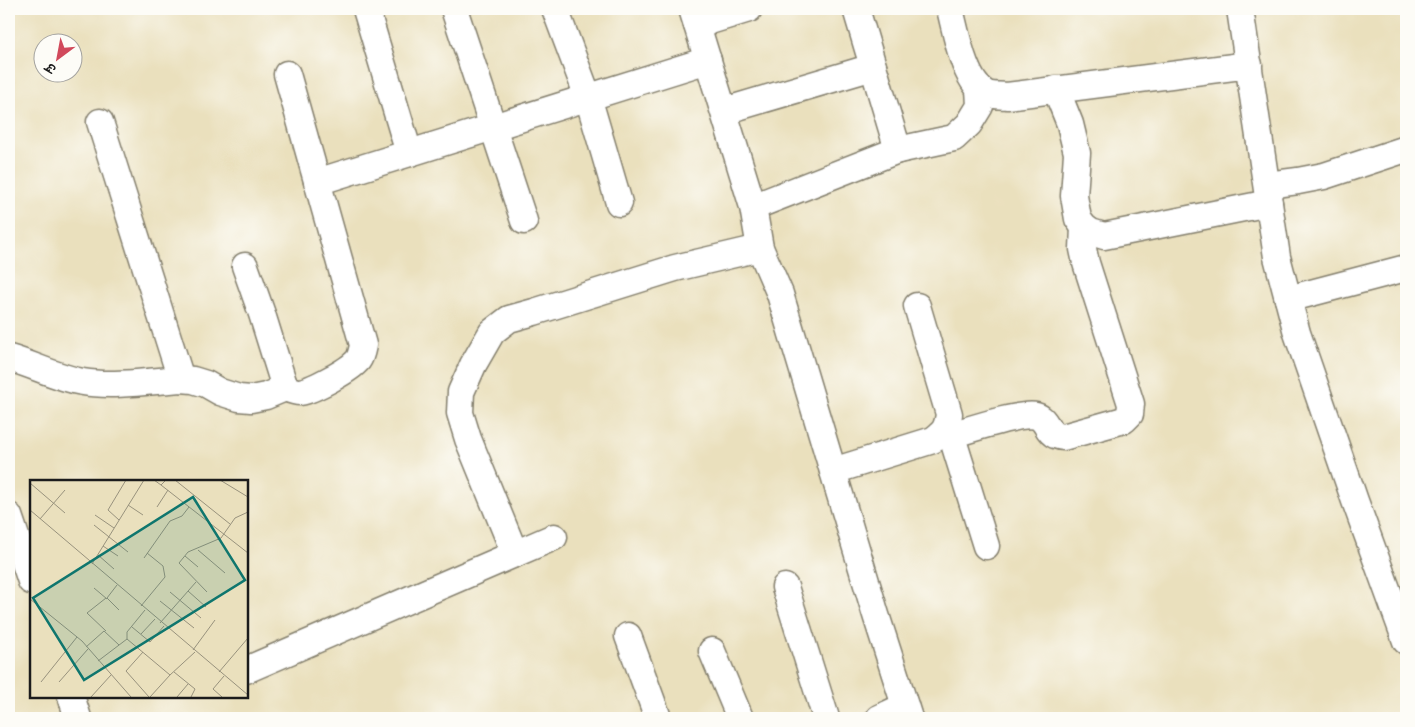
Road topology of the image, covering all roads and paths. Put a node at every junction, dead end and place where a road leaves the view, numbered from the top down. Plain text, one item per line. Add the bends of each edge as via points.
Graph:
1 (366, 9) edge
2 (454, 9) edge
3 (555, 9) edge
4 (749, 9) edge
5 (856, 9) edge
6 (950, 9) edge
7 (1240, 9) edge
8 (694, 17) edge
9 (708, 60) junction
10 (1249, 65) junction
11 (873, 68) junction
12 (287, 74) dead end
13 (979, 88) junction
14 (1056, 90) junction
15 (588, 97) junction
16 (724, 111) junction
17 (100, 122) dead end
18 (493, 127) junction
19 (1406, 149) edge
20 (898, 150) junction
21 (409, 153) junction
22 (317, 182) junction
23 (1268, 194) junction
24 (619, 203) dead end
25 (753, 207) junction
26 (524, 221) dead end
27 (1084, 227) junction
28 (760, 248) junction
29 (245, 266) dead end
30 (1406, 268) edge
31 (1288, 299) junction
32 (917, 306) dead end
33 (9, 358) edge
34 (181, 379) junction
35 (285, 388) junction
36 (950, 429) junction
37 (833, 471) junction
38 (9, 516) edge
39 (554, 537) dead end
40 (986, 546) dead end
41 (515, 554) junction
42 (30, 578) edge
43 (785, 587) dead end
44 (628, 636) dead end
45 (1406, 641) edge
46 (712, 651) dead end
47 (248, 669) edge
48 (71, 697) edge
49 (907, 712) edge
50 (78, 718) edge
51 (658, 718) edge
52 (740, 718) edge
53 (826, 718) edge
54 (879, 718) edge

1 - 21 street
2 - 18 street
3 - 15 street
4 - 8 street
5 - 11 street
6 - 13 street via 964,58
7 - 10 street
8 - 9 street
9 - 15 street
9 - 16 street
10 - 14 street
10 - 23 street
11 - 16 street
11 - 20 street
12 - 22 street
13 - 14 street via 989,94 1007,96
13 - 20 street via 980,106 969,124 954,138
14 - 27 street via 1074,137 1077,153 1074,196 1078,219
15 - 18 street
15 - 24 street
16 - 25 street
17 - 34 street
18 - 21 street
18 - 26 street
19 - 23 street via 1324,176 1298,181
20 - 25 street
21 - 22 street
22 - 35 street via 363,345 360,358 351,367 313,388 300,392
23 - 27 street via 1104,236
23 - 31 street via 1277,257
25 - 28 street
27 - 36 street via 1086,263 1131,404 1130,414 1124,420 1063,437 1054,435 1044,420 1029,415
28 - 37 street via 780,294
28 - 41 street via 676,268 510,319 492,332 461,392 460,413
29 - 35 street
30 - 31 street
31 - 45 street via 1297,333
32 - 36 street via 949,414
33 - 34 street via 83,382
34 - 35 street via 206,384 238,398 266,396
36 - 37 street via 933,440
36 - 40 street
37 - 49 street
38 - 42 street
39 - 41 street
41 - 47 street
43 - 53 street
44 - 51 street
46 - 52 street
48 - 50 street
49 - 54 street

